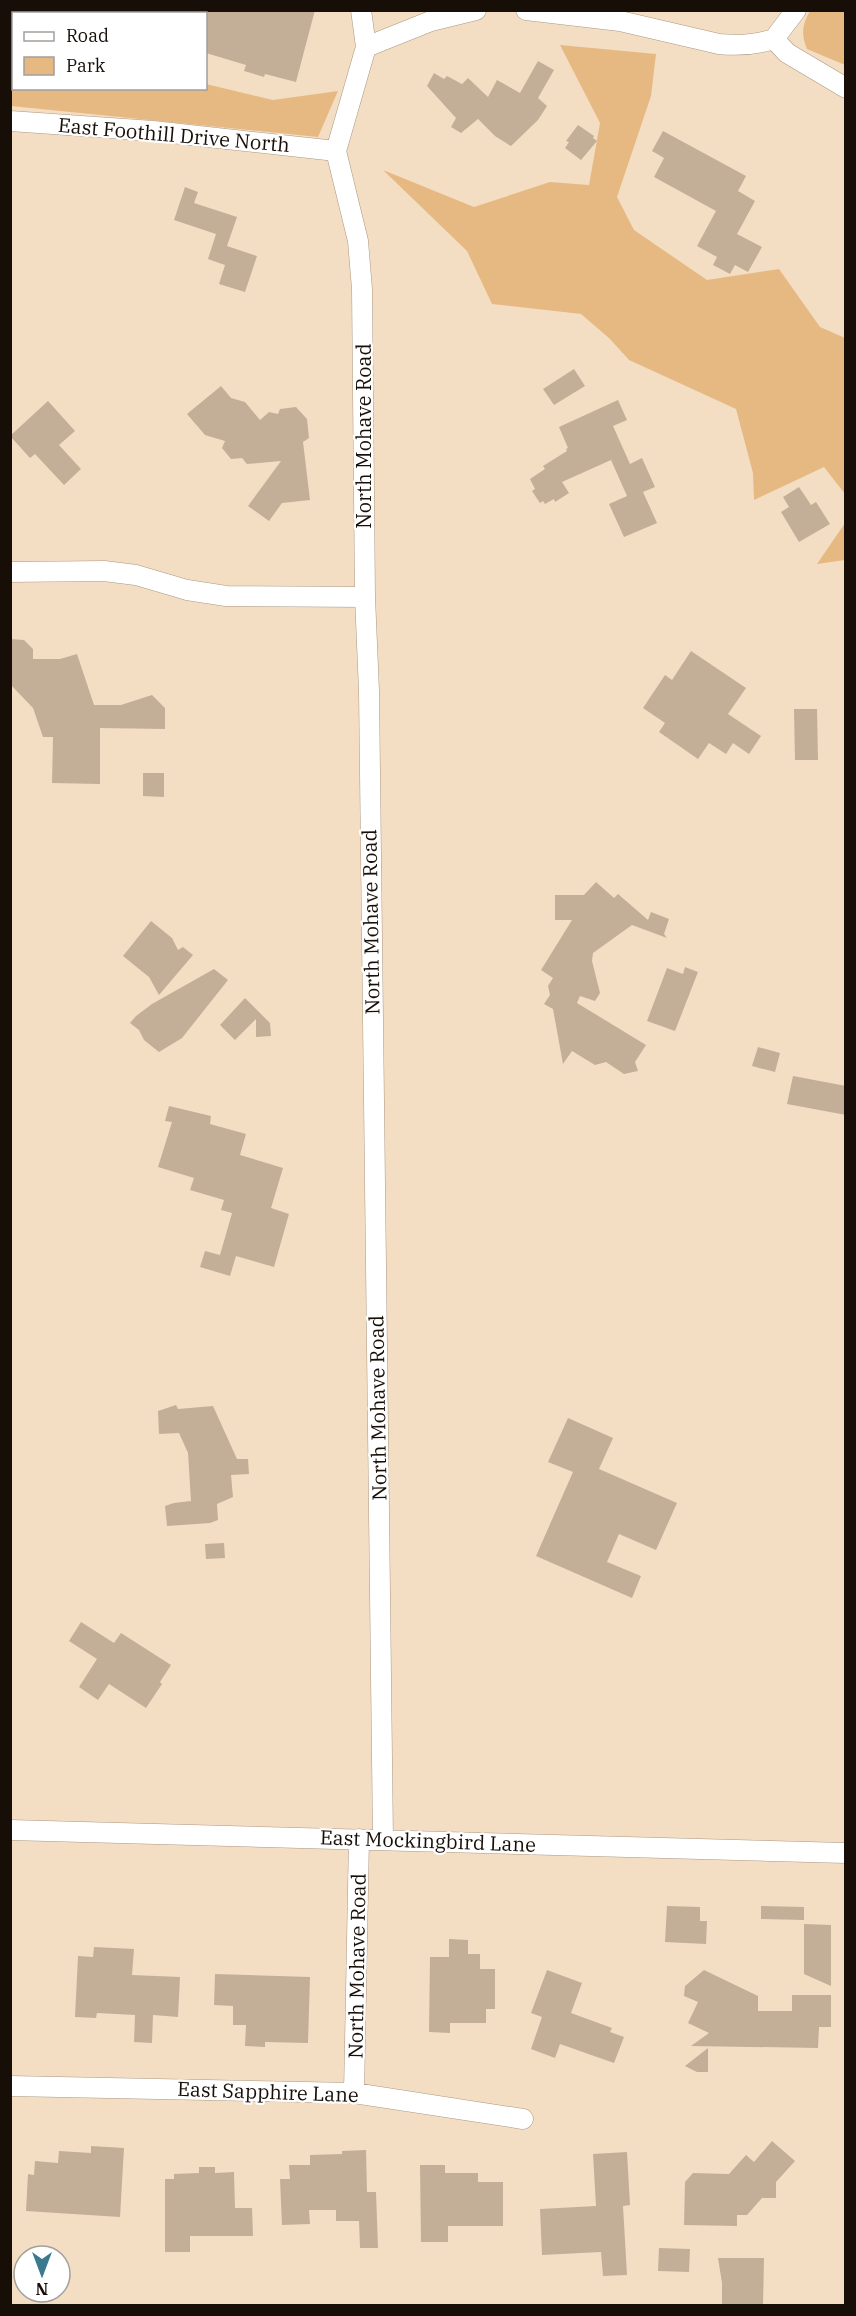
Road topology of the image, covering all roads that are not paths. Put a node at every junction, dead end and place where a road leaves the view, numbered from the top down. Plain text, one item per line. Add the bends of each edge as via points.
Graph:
1 (361, 10) edge
2 (476, 10) edge
3 (526, 10) edge
4 (796, 10) edge
5 (774, 39) junction
6 (366, 47) junction
7 (846, 88) edge
8 (10, 121) edge
9 (336, 151) junction
10 (10, 572) edge
11 (364, 597) junction
12 (10, 1830) edge
13 (359, 1839) junction
14 (383, 1840) junction
15 (846, 1853) edge
16 (10, 2086) edge
17 (354, 2093) junction
18 (523, 2119) dead end

1 - 6 street
2 - 6 street via 431,21
3 - 5 street via 620,21 719,44 759,44
4 - 5 street
5 - 7 street via 787,53
6 - 9 street
8 - 9 street, East Foothill Drive North via 153,131
9 - 11 street, North Mohave Road via 358,241 362,290
10 - 11 street via 136,574 188,590 226,596
11 - 14 street, North Mohave Road via 369,691
12 - 13 street, East Mockingbird Lane
13 - 14 street, East Mockingbird Lane
13 - 17 street, North Mohave Road
14 - 15 street, East Mockingbird Lane
16 - 17 street, East Sapphire Lane
17 - 18 street, East Sapphire Lane

